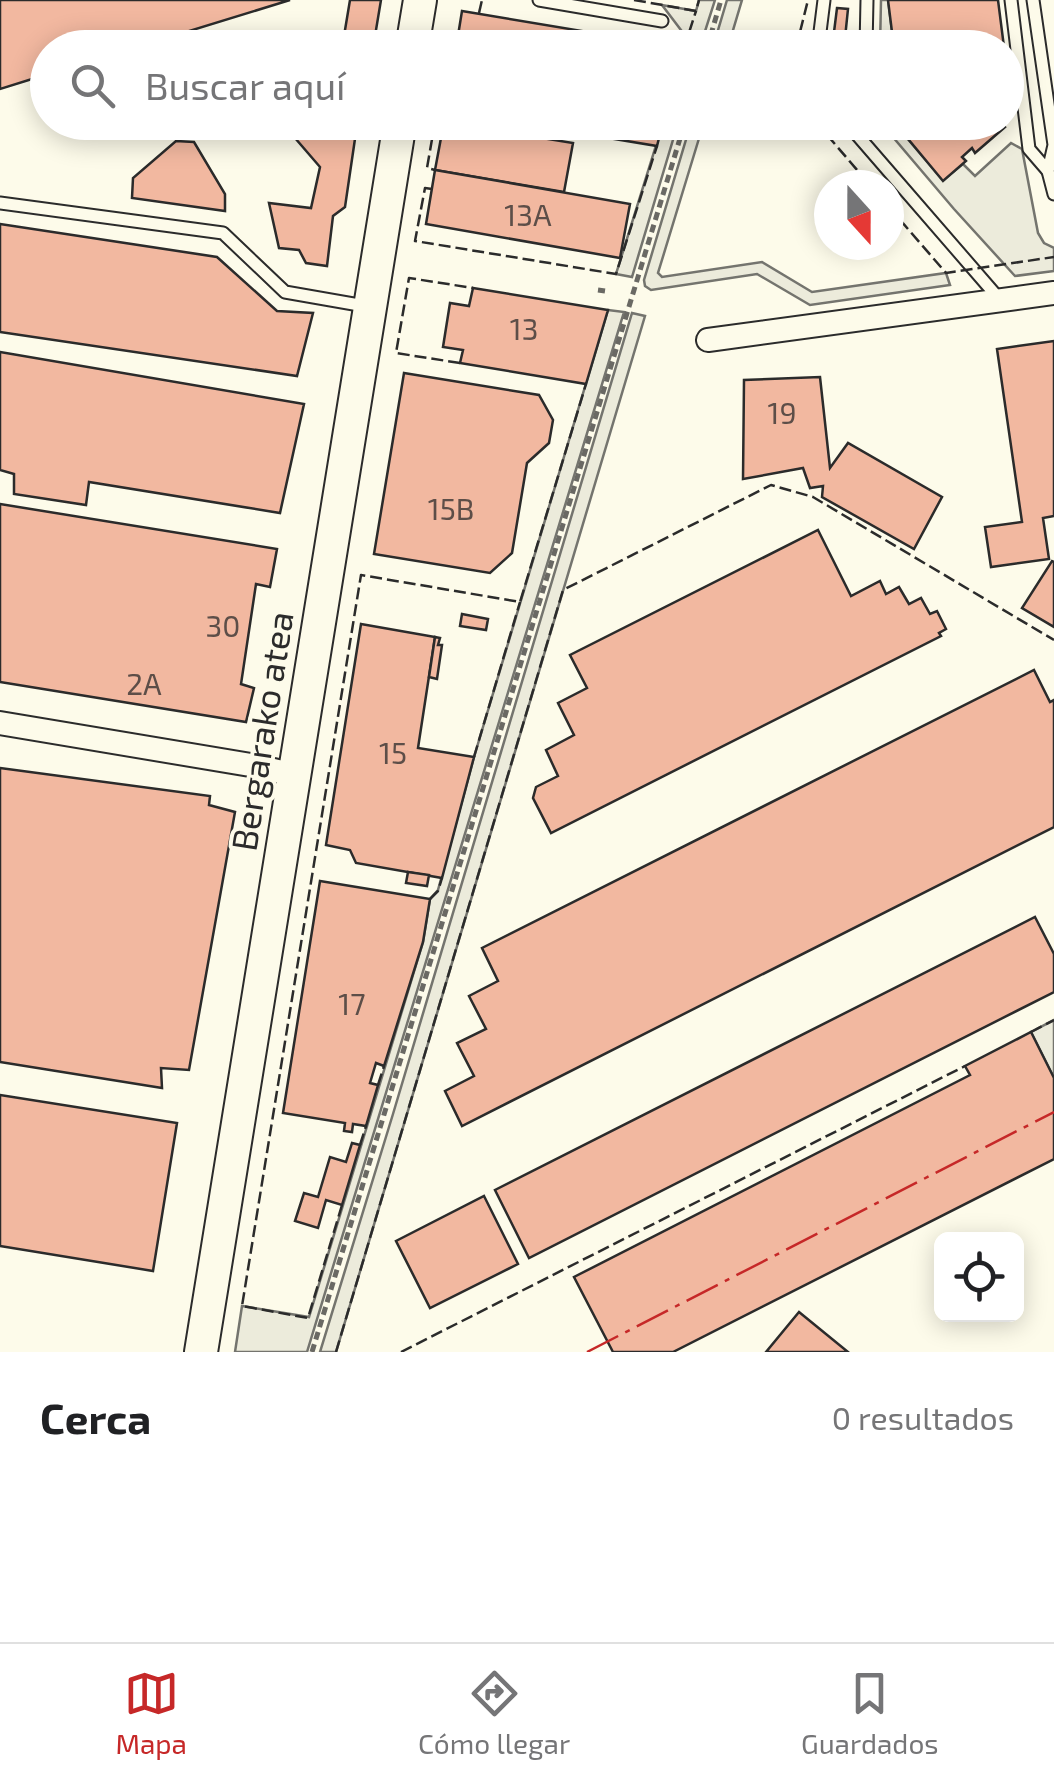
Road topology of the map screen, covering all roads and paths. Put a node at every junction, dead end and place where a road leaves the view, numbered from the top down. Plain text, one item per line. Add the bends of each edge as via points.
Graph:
1 (420, 0) edge
2 (540, 0) edge
3 (722, 0) edge
4 (824, 0) edge
5 (867, 0) edge
6 (1011, 0) edge
7 (1033, 0) edge
8 (662, 21) dead end
9 (415, 30) edge
10 (713, 30) edge
11 (820, 30) edge
12 (866, 30) edge
13 (1015, 30) edge
14 (1024, 102) edge
15 (397, 140) edge
16 (680, 140) edge
17 (862, 140) edge
18 (1048, 171) junction
19 (1054, 194) edge
20 (0, 203) edge
21 (1054, 293) edge
22 (1000, 300) junction
23 (370, 306) junction
24 (708, 340) dead end
25 (0, 723) edge
26 (295, 775) junction
27 (201, 1352) edge
28 (312, 1352) edge

1 - 9 street
2 - 8 lane
3 - 10 path
4 - 11 lane
5 - 12 lane
6 - 13 lane
7 - 18 lane via 1054,145
14 - 18 lane via 1030,149
15 - 23 street, Bergarako atea
16 - 28 path
17 - 22 lane
18 - 19 lane
20 - 23 lane via 222,234 285,292
21 - 22 street
22 - 24 street
23 - 26 street, Bergarako atea
25 - 26 street
26 - 27 street, Bergarako atea

